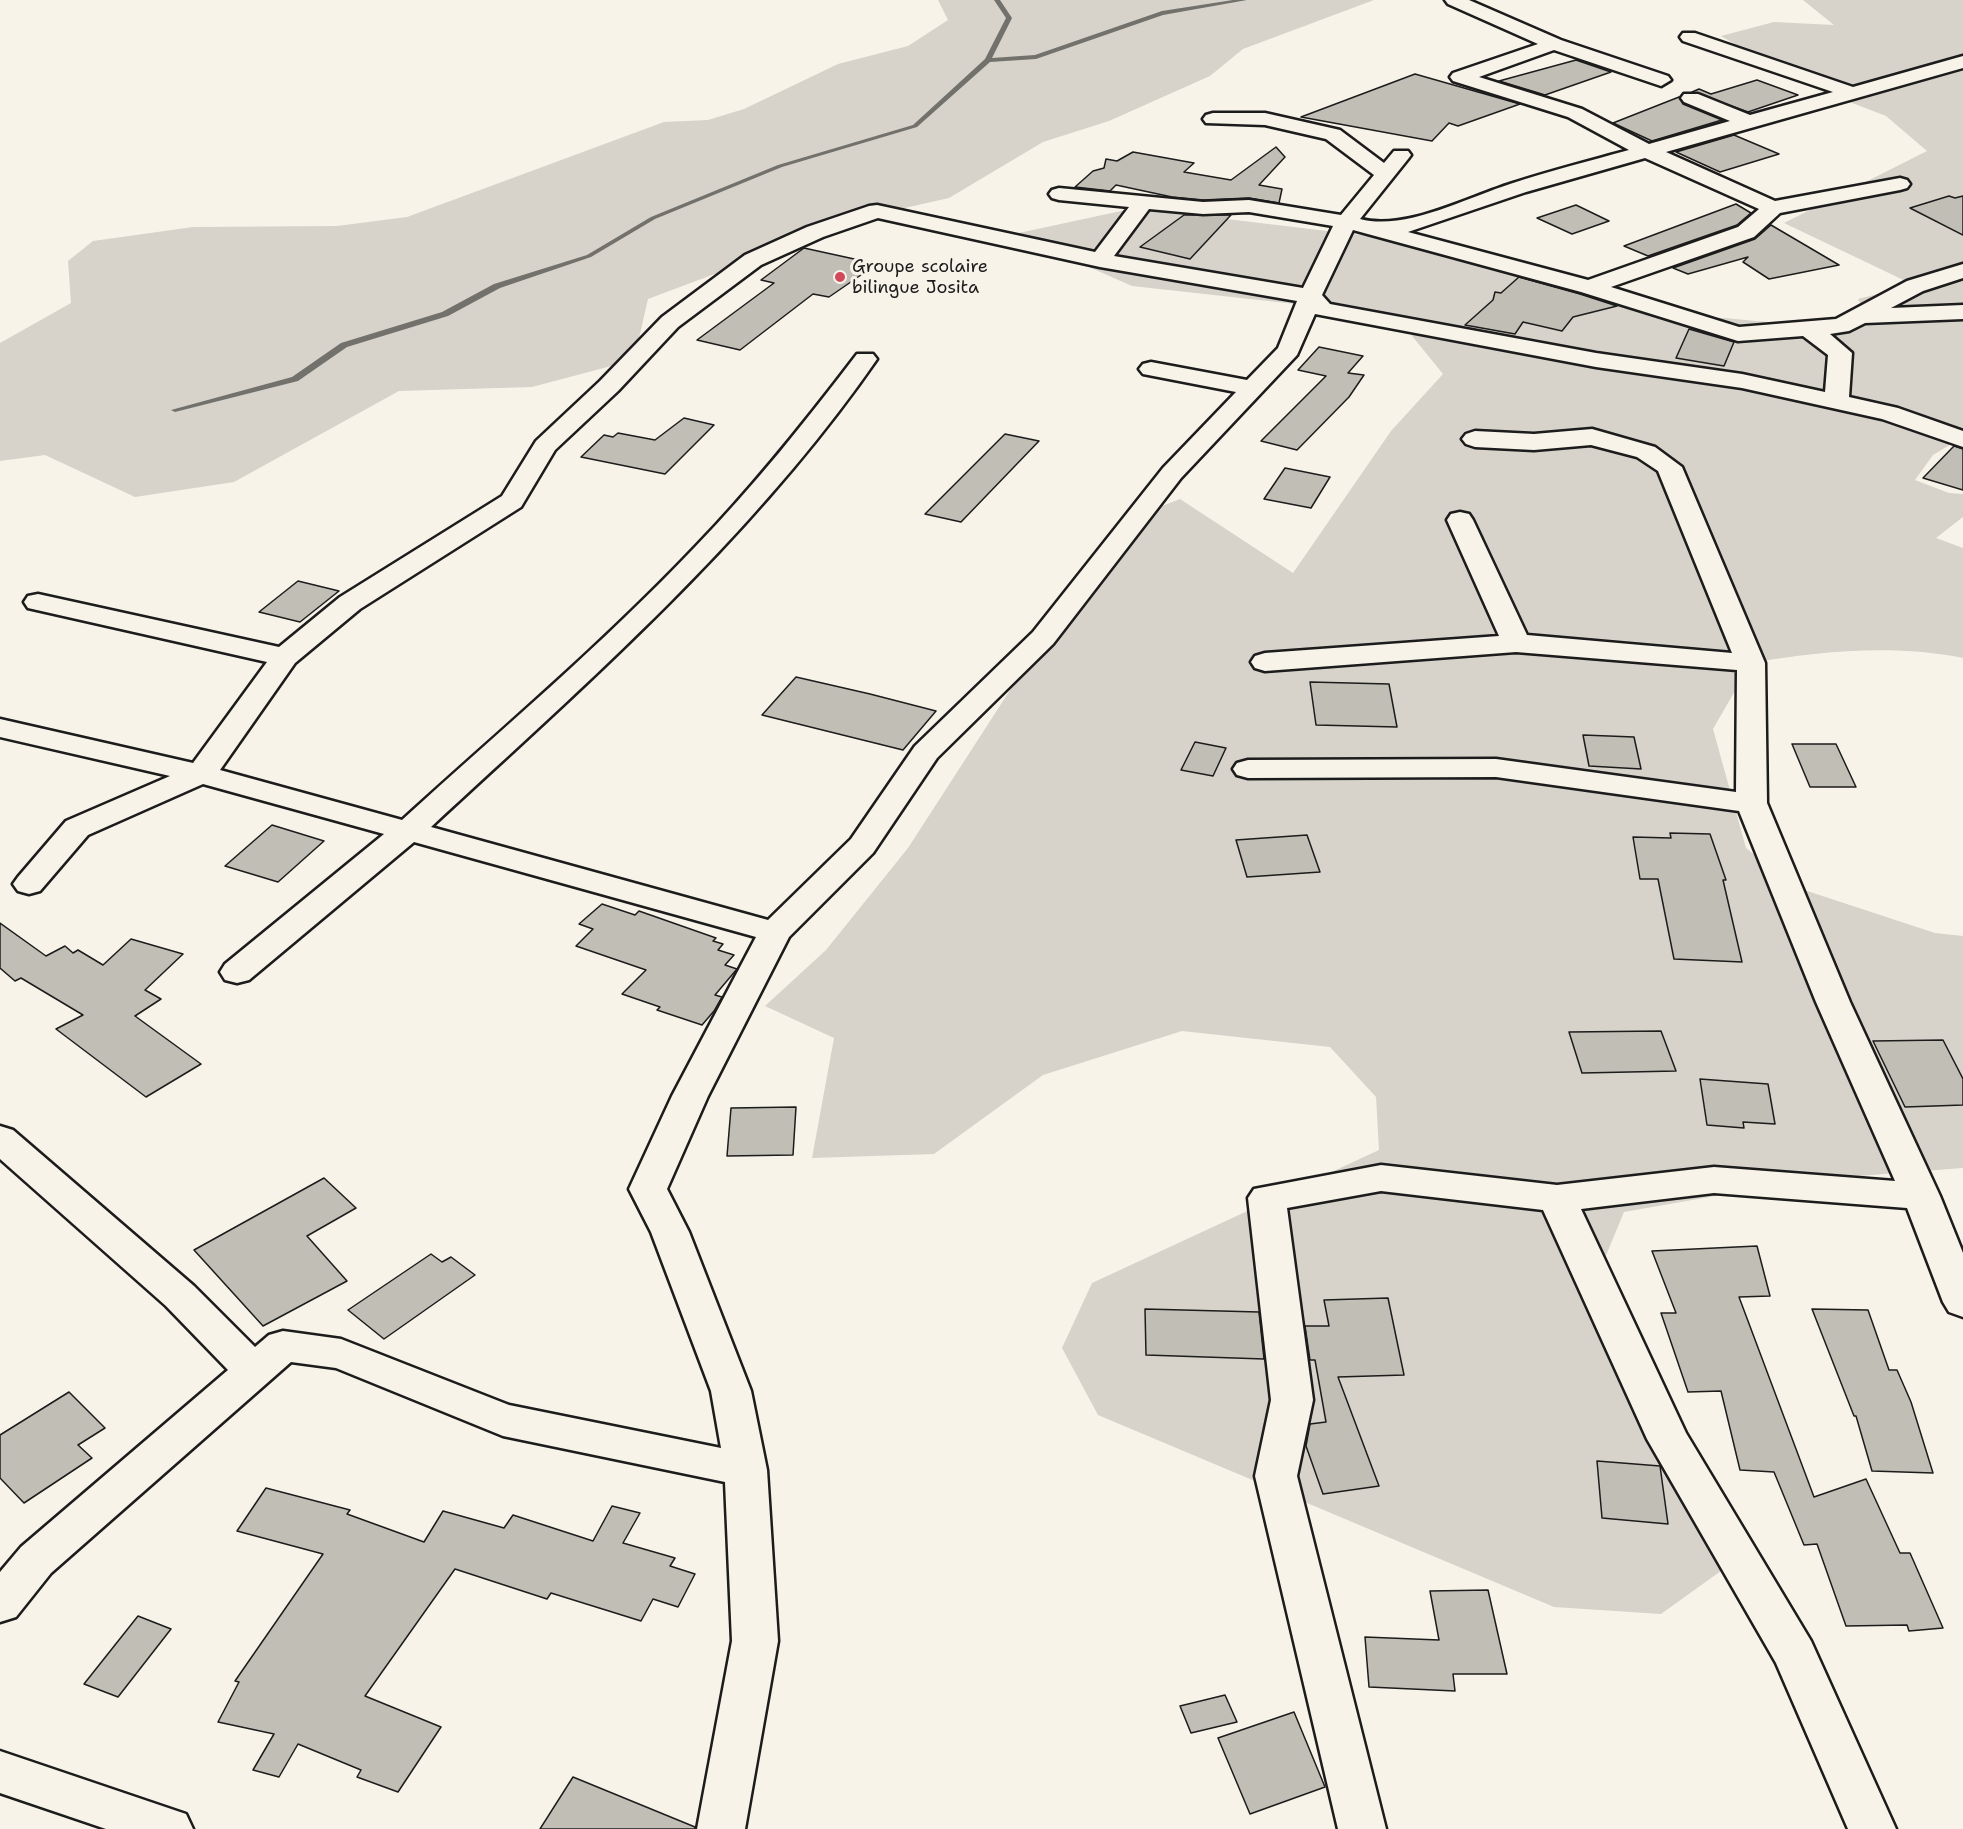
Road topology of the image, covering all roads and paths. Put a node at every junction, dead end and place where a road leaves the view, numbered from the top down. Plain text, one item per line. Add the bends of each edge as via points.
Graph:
1 (1454, 0) edge
2 (1689, 37) dead end
3 (1554, 44) junction
4 (1963, 62) edge
5 (1661, 80) dead end
6 (1853, 93) junction
7 (1692, 98) dead end
8 (1213, 119) dead end
9 (1749, 122) junction
10 (1648, 152) junction
11 (1401, 155) dead end
12 (1386, 174) junction
13 (1900, 183) dead end
14 (1059, 194) dead end
15 (1144, 202) junction
16 (1773, 208) junction
17 (1346, 222) junction
18 (1372, 229) junction
19 (1100, 260) junction
20 (1963, 271) edge
21 (1589, 287) junction
22 (1310, 297) junction
23 (1963, 312) edge
24 (1859, 316) junction
25 (1809, 329) junction
26 (865, 359) dead end
27 (1151, 369) dead end
28 (1253, 388) junction
29 (1837, 402) junction
30 (1475, 439) dead end
31 (1963, 439) edge
32 (1460, 520) dead end
33 (38, 602) dead end
34 (1516, 643) junction
35 (285, 657) junction
36 (1265, 662) dead end
37 (1751, 663) junction
38 (0, 728) edge
39 (1248, 769) dead end
40 (201, 774) junction
41 (1751, 803) junction
42 (408, 831) junction
43 (29, 884) dead end
44 (775, 932) junction
45 (237, 972) dead end
46 (0, 1139) edge
47 (1921, 1196) junction
48 (1557, 1198) junction
49 (1963, 1302) edge
50 (254, 1371) junction
51 (746, 1470) junction
52 (0, 1602) edge
53 (0, 1772) edge
54 (169, 1829) edge
55 (721, 1829) edge
56 (1362, 1829) edge
57 (1872, 1829) edge

1 - 3 street
2 - 6 street
3 - 5 street
3 - 10 street via 1460,77 1575,114
4 - 6 street
6 - 9 street
7 - 9 street
8 - 12 street via 1265,119 1333,134
9 - 10 street
10 - 16 street
10 - 18 street via 1519,188 1412,225
11 - 12 street
12 - 17 street
13 - 16 street
14 - 15 street
15 - 17 street via 1203,208 1249,206
15 - 19 street
16 - 21 street via 1746,232
17 - 18 street
17 - 22 street
18 - 21 street
19 - 22 street
19 - 35 street via 877,211 815,232 753,260 670,322 545,446 512,501 351,603
20 - 24 street via 1915,286
21 - 25 street via 1738,334
22 - 28 street via 1289,350
22 - 29 street via 1323,309 1596,360 1742,381
23 - 24 street
24 - 25 street via 1841,326
25 - 29 street via 1840,353
26 - 42 street via 800,446 705,553 577,677
27 - 28 street
28 - 44 street via 1173,473 1043,638 926,752 862,846
29 - 31 street via 1889,412
30 - 37 street via 1534,442 1592,437 1646,452 1669,467
32 - 34 street
33 - 35 street
34 - 36 street
34 - 37 street
35 - 40 street
37 - 41 street
38 - 40 street
39 - 41 street via 1496,768
40 - 42 street
40 - 43 street via 77,828
41 - 47 street via 1833,1002
42 - 44 street
42 - 45 street
44 - 51 street via 686,1105 648,1189 670,1232 731,1391
46 - 50 street via 180,1296
47 - 48 street via 1714,1180
47 - 49 street
48 - 56 street via 1382,1178 1267,1198 1292,1400 1275,1476
48 - 57 street via 1668,1440 1795,1655
50 - 51 street via 283,1346 341,1354 503,1420
50 - 52 street via 36,1560
51 - 55 street via 755,1641
53 - 54 street

